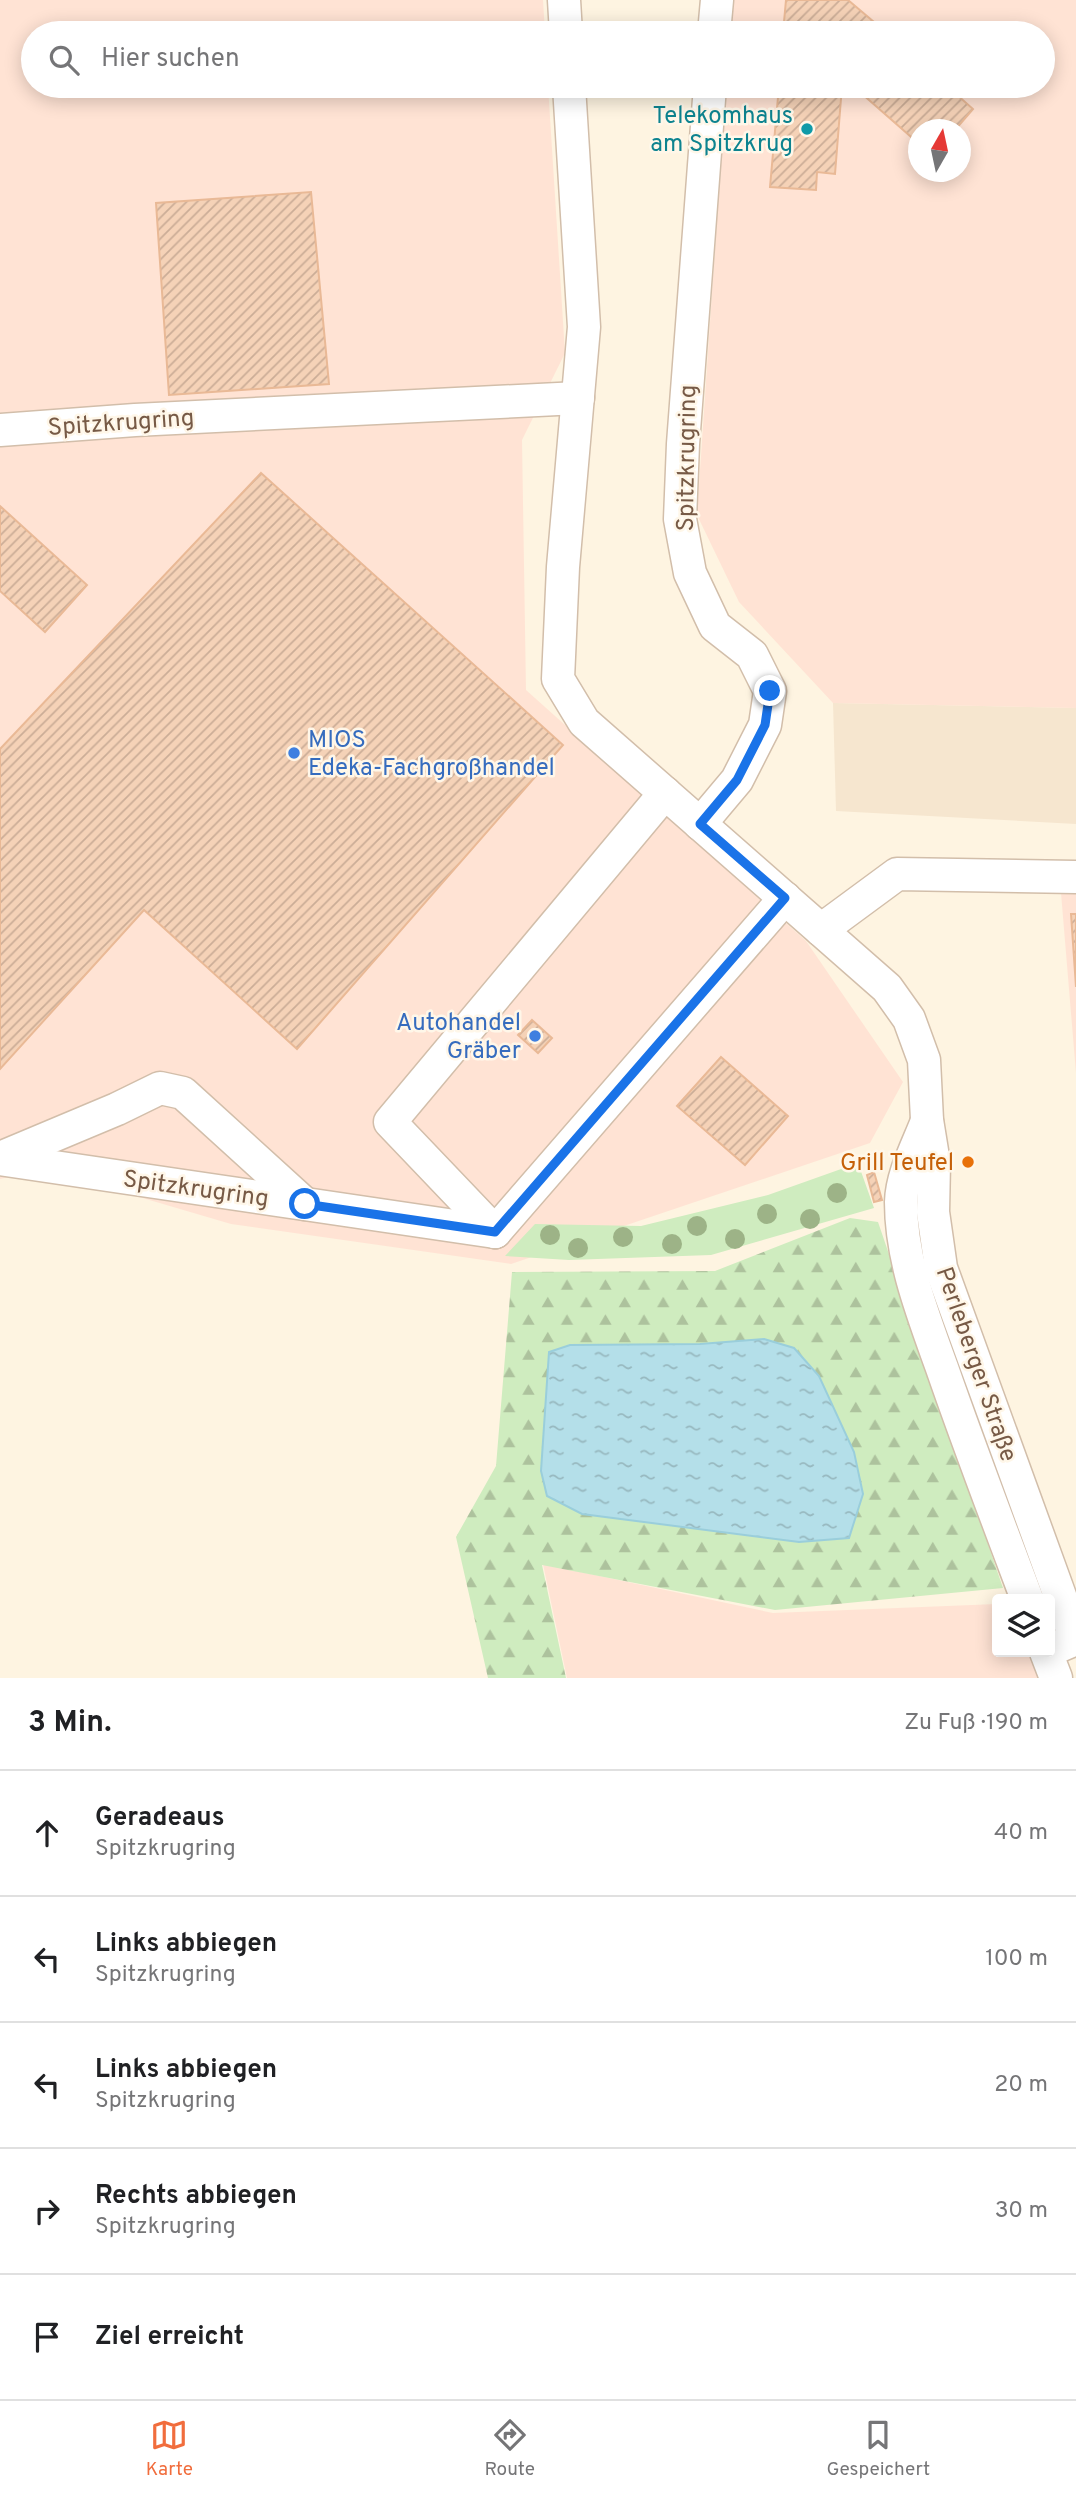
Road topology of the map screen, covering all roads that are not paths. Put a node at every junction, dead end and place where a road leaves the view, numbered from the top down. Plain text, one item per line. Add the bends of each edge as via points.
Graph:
1 (564, 0) edge
2 (717, 0) edge
3 (565, 21) edge
4 (715, 21) edge
5 (570, 98) edge
6 (709, 98) edge
7 (578, 397) junction
8 (0, 430) edge
9 (665, 793) junction
10 (700, 824) junction
11 (1076, 877) edge
12 (785, 898) junction
13 (821, 930) junction
14 (927, 1120) junction
15 (0, 1159) edge
16 (305, 1204) junction
17 (495, 1232) junction
18 (1025, 1594) edge
19 (1076, 1639) edge
20 (1055, 1648) edge
21 (1050, 1657) edge
22 (1056, 1678) edge

1 - 3 street
2 - 4 street
5 - 7 street via 584,327
6 - 10 street, Spitzkrugring via 680,519 690,573 715,626 752,655 770,691 765,725 737,780
7 - 8 street, Spitzkrugring
7 - 9 street via 558,679 584,722
9 - 10 street
9 - 17 street via 390,1122
10 - 12 street
11 - 13 street via 897,874
12 - 13 street
12 - 17 street
13 - 14 street via 887,988 909,1019 924,1060
14 - 18 street, Perleberger Straße via 904,1179 901,1203 908,1262 965,1437
14 - 19 street, Perleberger Straße via 941,1268
15 - 16 street, Spitzkrugring
15 - 16 street via 160,1088 183,1093
16 - 17 street, Spitzkrugring
19 - 20 street
21 - 22 street

